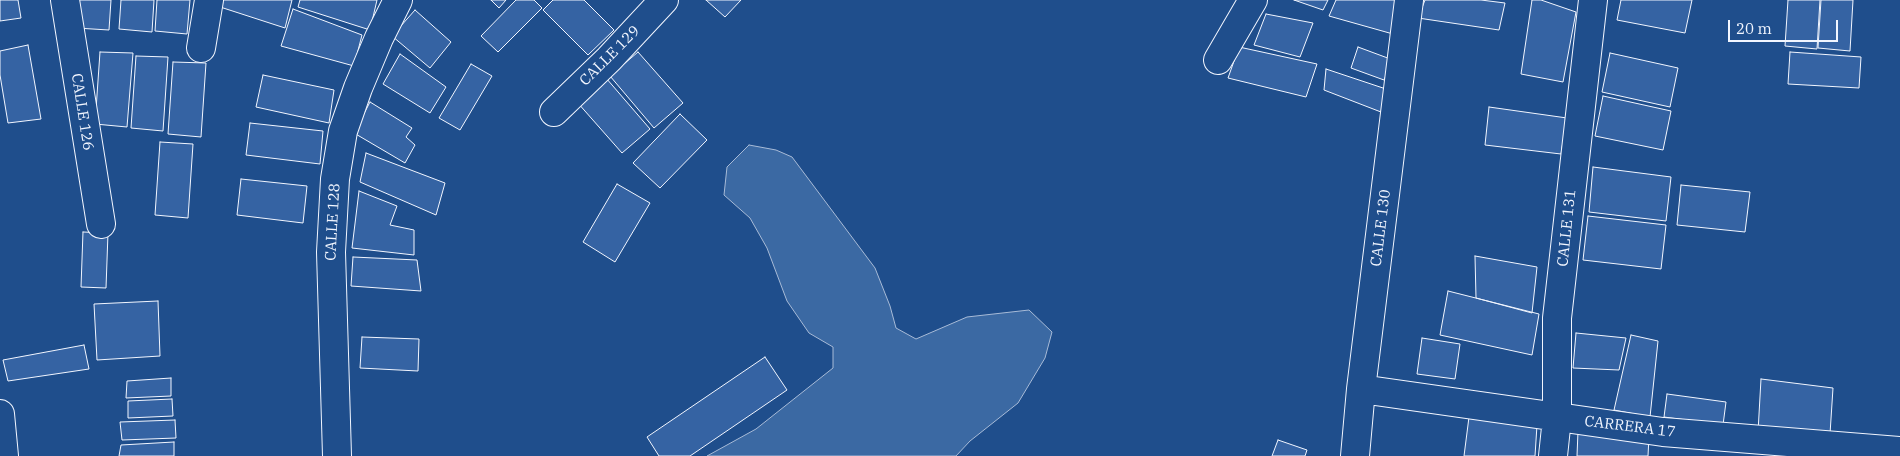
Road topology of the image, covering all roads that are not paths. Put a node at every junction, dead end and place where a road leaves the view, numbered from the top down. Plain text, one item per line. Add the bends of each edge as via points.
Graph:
1 (65, 0) edge
2 (209, 0) edge
3 (398, 0) edge
4 (664, 0) edge
5 (1253, 0) edge
6 (1409, 0) edge
7 (1593, 0) edge
8 (201, 48) dead end
9 (1218, 60) dead end
10 (554, 112) dead end
11 (100, 224) dead end
12 (1361, 389) junction
13 (0, 414) edge
14 (1557, 418) junction
15 (1900, 450) edge
16 (4, 456) edge
17 (337, 456) edge
18 (1355, 456) edge
19 (1553, 456) edge

1 - 11 street, CALLE 126
2 - 8 street
3 - 17 street, CALLE 128 via 378,38 342,131 335,179 331,252
4 - 10 street, CALLE 129
5 - 9 street
6 - 12 street, CALLE 130
7 - 14 street, CALLE 131 via 1557,318
12 - 14 street, CARRERA 17
12 - 18 street, CALLE 130
13 - 16 street
14 - 15 street, CARRERA 17 via 1663,432
14 - 19 street, CALLE 131

